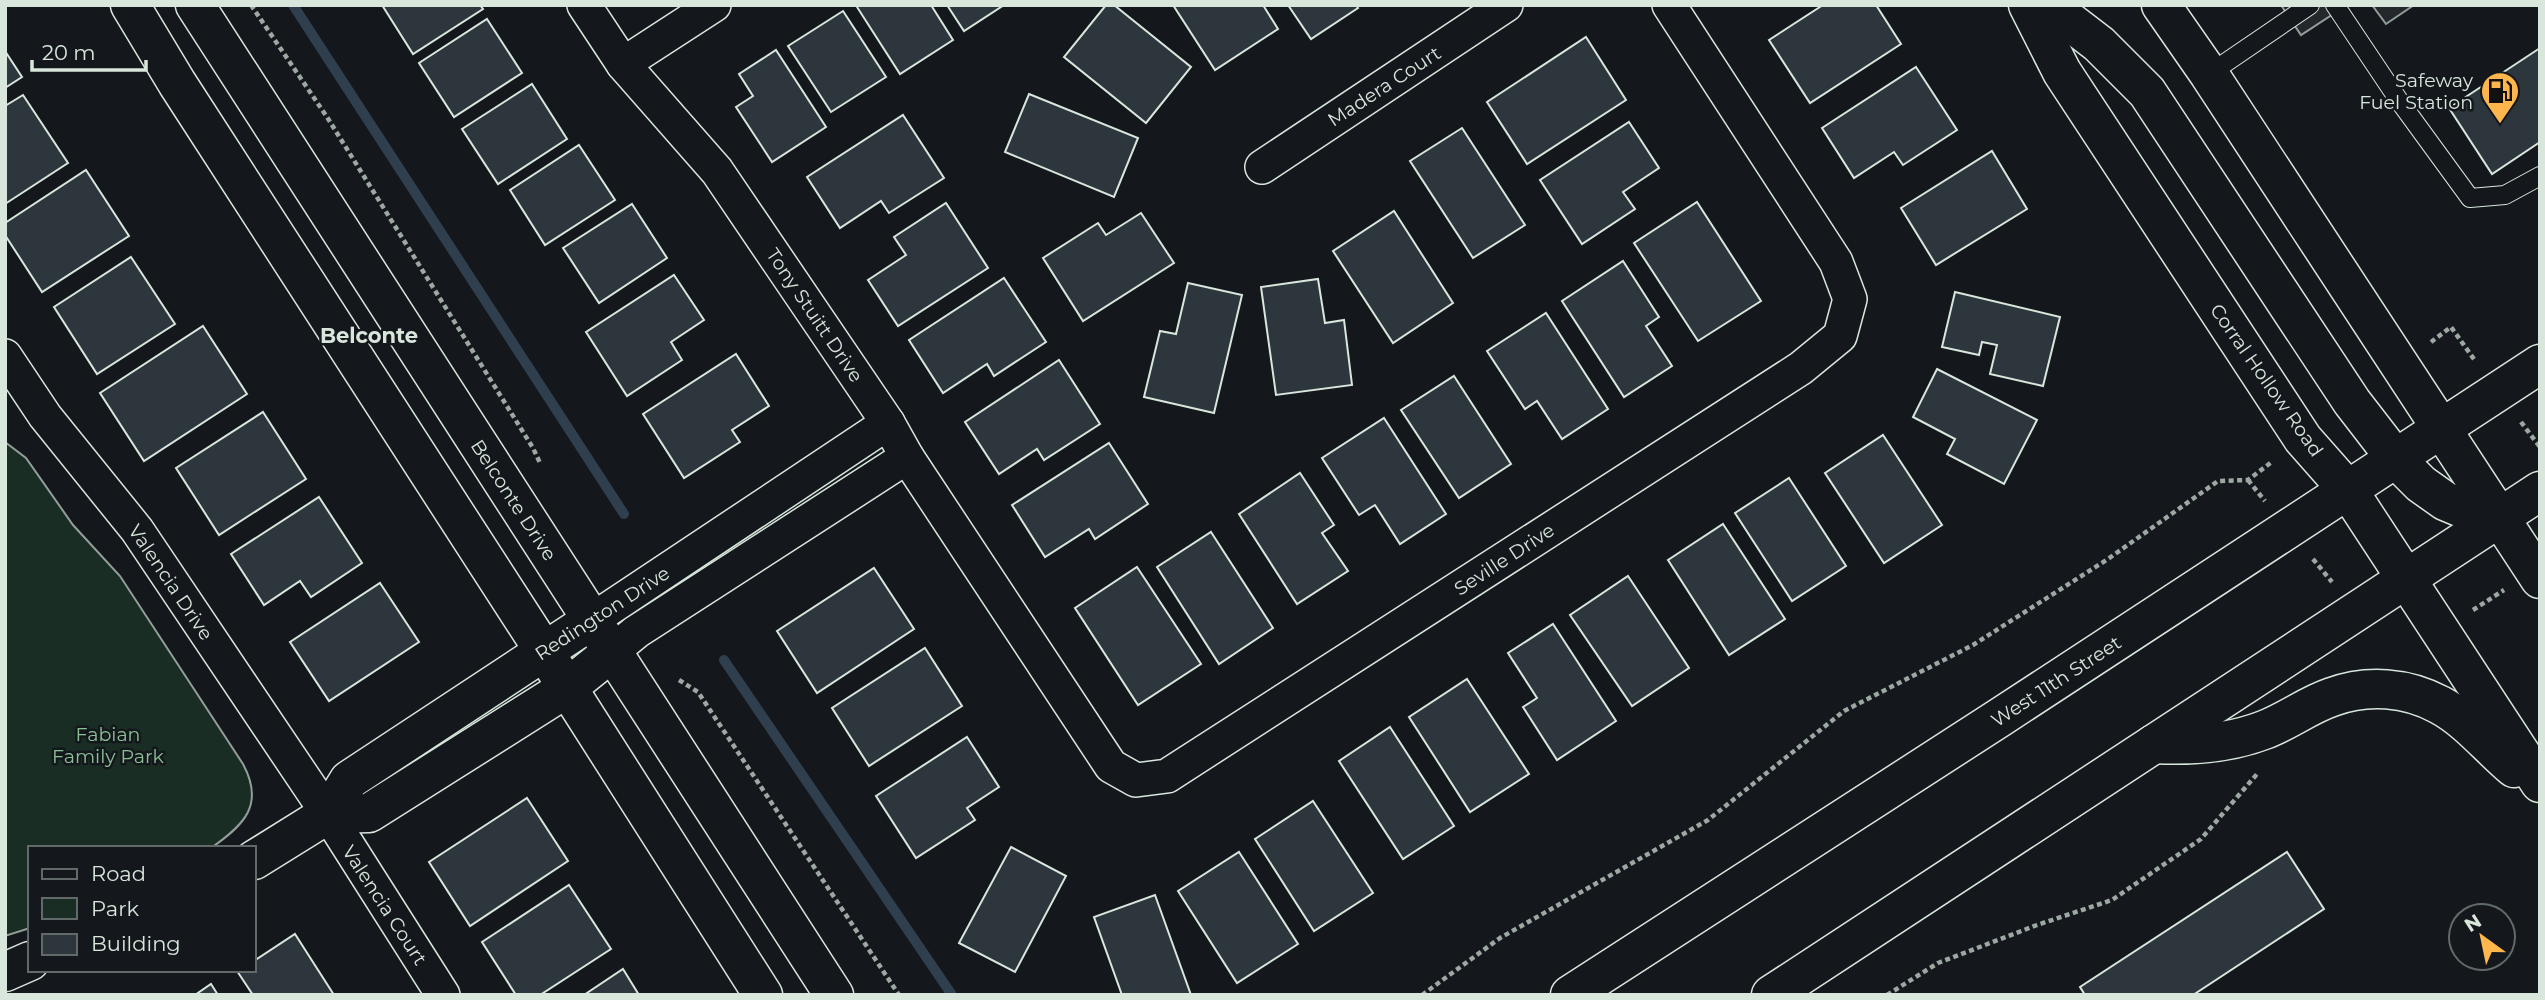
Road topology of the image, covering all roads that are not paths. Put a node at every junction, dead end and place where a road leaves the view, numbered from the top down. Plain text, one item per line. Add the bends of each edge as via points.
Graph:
1 (130, 5) edge
2 (195, 5) edge
3 (584, 5) edge
4 (714, 5) edge
5 (1506, 5) edge
6 (1669, 5) edge
7 (2028, 5) edge
8 (2048, 5) edge
9 (2161, 5) edge
10 (2310, 5) edge
11 (2335, 5) edge
12 (623, 64) junction
13 (2208, 74) junction
14 (1262, 167) dead end
15 (2540, 176) edge
16 (2540, 364) edge
17 (9, 369) edge
18 (888, 424) junction
19 (2442, 428) junction
20 (907, 457) junction
21 (2396, 459) junction
22 (2348, 490) junction
23 (2540, 491) edge
24 (2500, 517) junction
25 (2406, 579) junction
26 (2540, 579) edge
27 (989, 580) joint
28 (592, 620) junction
29 (544, 651) junction
30 (613, 651) junction
31 (567, 688) junction
32 (2154, 744) junction
33 (2540, 783) edge
34 (2540, 789) edge
35 (328, 814) junction
36 (256, 859) edge
37 (28, 962) edge
38 (5, 972) edge
39 (443, 995) edge
40 (763, 995) edge
41 (834, 995) edge
42 (1570, 995) edge
43 (1771, 995) edge

1 - 29 main road
2 - 28 main road, Belconte Drive
3 - 12 street, Tony Stuitt Drive
4 - 12 street
5 - 14 street, Madera Court
6 - 27 street, Seville Drive via 1836,262 1850,299 1840,336 1801,368 1167,776 1136,780 1111,766
7 - 22 main road, Corral Hollow Road via 2062,72 2298,431
8 - 21 main road via 2099,44 2147,92 2352,402
9 - 13 main road
10 - 13 lane
11 - 15 lane via 2470,198 2505,195
12 - 18 street, Tony Stuitt Drive via 716,171
13 - 19 main road
16 - 19 main road, West 11th Street
17 - 35 street, Valencia Drive via 137,530
18 - 20 street, Tony Stuitt Drive
18 - 28 street, Redington Drive
19 - 21 main road, West 11th Street
19 - 24 main road
20 - 27 street, Tony Stuitt Drive
20 - 30 street, Redington Drive
21 - 22 main road, West 11th Street
21 - 24 main road via 2445,501 2476,514
22 - 25 main road, Corral Hollow Road
22 - 42 main road, West 11th Street
23 - 24 main road
24 - 25 main road
24 - 26 main road
25 - 32 main road
25 - 33 main road, Corral Hollow Road
28 - 29 main road, Redington Drive
28 - 30 main road, Belconte Drive
29 - 31 main road
29 - 35 main road, Redington Drive via 349,780
30 - 31 main road, Redington Drive
30 - 41 main road, Belconte Drive
31 - 35 main road, Redington Drive via 369,813
31 - 40 main road
32 - 34 main road via 2239,738 2330,697 2377,688 2401,691 2442,706
32 - 43 main road
35 - 36 main road, Redington Drive
35 - 39 street, Valencia Court
37 - 38 main road

